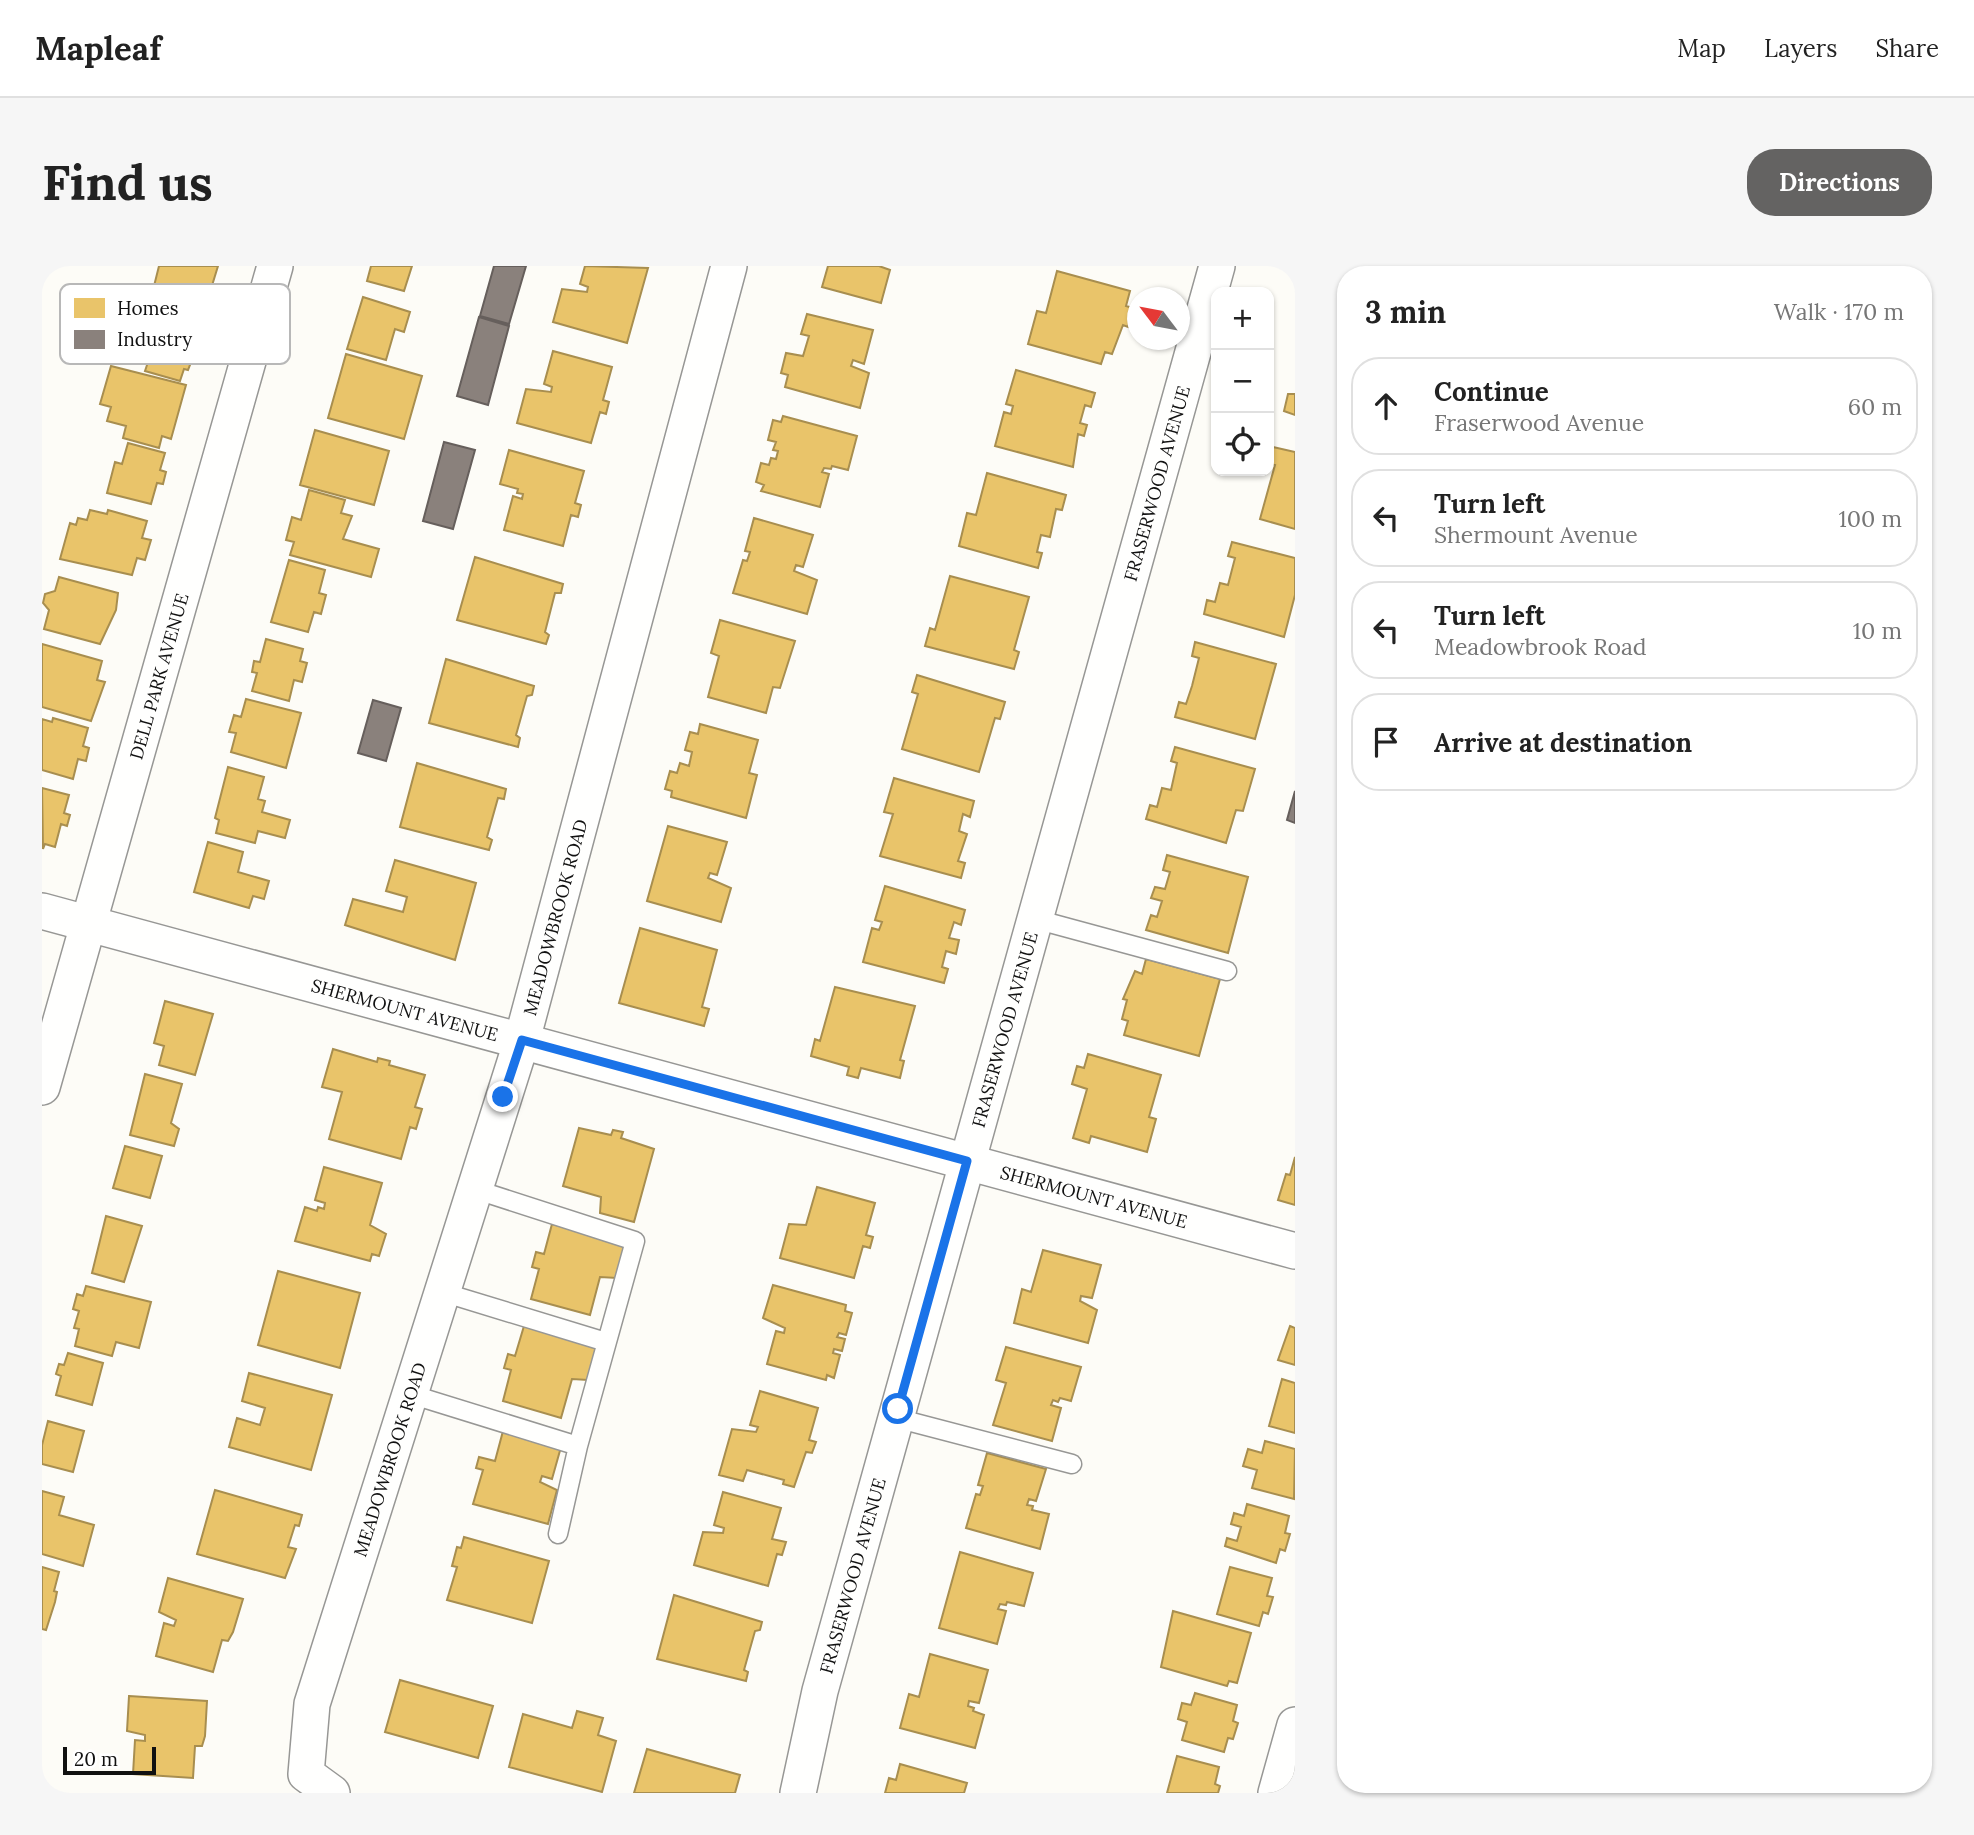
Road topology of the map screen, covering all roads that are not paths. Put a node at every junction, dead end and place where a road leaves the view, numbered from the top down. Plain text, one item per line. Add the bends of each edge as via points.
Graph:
1 (275, 266) edge
2 (729, 266) edge
3 (1217, 266) edge
4 (270, 284) edge
5 (247, 364) edge
6 (42, 911) edge
7 (1035, 919) junction
8 (86, 923) junction
9 (1227, 971) dead end
10 (522, 1040) junction
11 (42, 1087) edge
12 (967, 1161) junction
13 (474, 1189) junction
14 (1295, 1251) edge
15 (442, 1292) junction
16 (606, 1342) junction
17 (410, 1394) junction
18 (896, 1418) junction
19 (578, 1446) junction
20 (1072, 1464) dead end
21 (558, 1534) dead end
22 (1295, 1725) edge
23 (332, 1793) edge
24 (798, 1793) edge
25 (1276, 1793) edge

1 - 4 street, DELL PARK AVENUE
2 - 10 street, MEADOWBROOK ROAD
3 - 7 street, FRASERWOOD AVENUE
5 - 8 street, DELL PARK AVENUE
6 - 8 street, SHERMOUNT AVENUE
7 - 9 lane
7 - 12 street, FRASERWOOD AVENUE
8 - 10 street, SHERMOUNT AVENUE
8 - 11 street, DELL PARK AVENUE
10 - 12 street, SHERMOUNT AVENUE
10 - 13 street, MEADOWBROOK ROAD
12 - 14 street, SHERMOUNT AVENUE
12 - 18 street, FRASERWOOD AVENUE
13 - 15 street, MEADOWBROOK ROAD
13 - 16 lane via 635,1241
15 - 16 lane
15 - 17 street, MEADOWBROOK ROAD
16 - 19 lane
17 - 19 lane
17 - 23 street, MEADOWBROOK ROAD via 312,1704 306,1774
18 - 20 lane
18 - 24 street, FRASERWOOD AVENUE via 820,1690
19 - 21 lane
22 - 25 street

